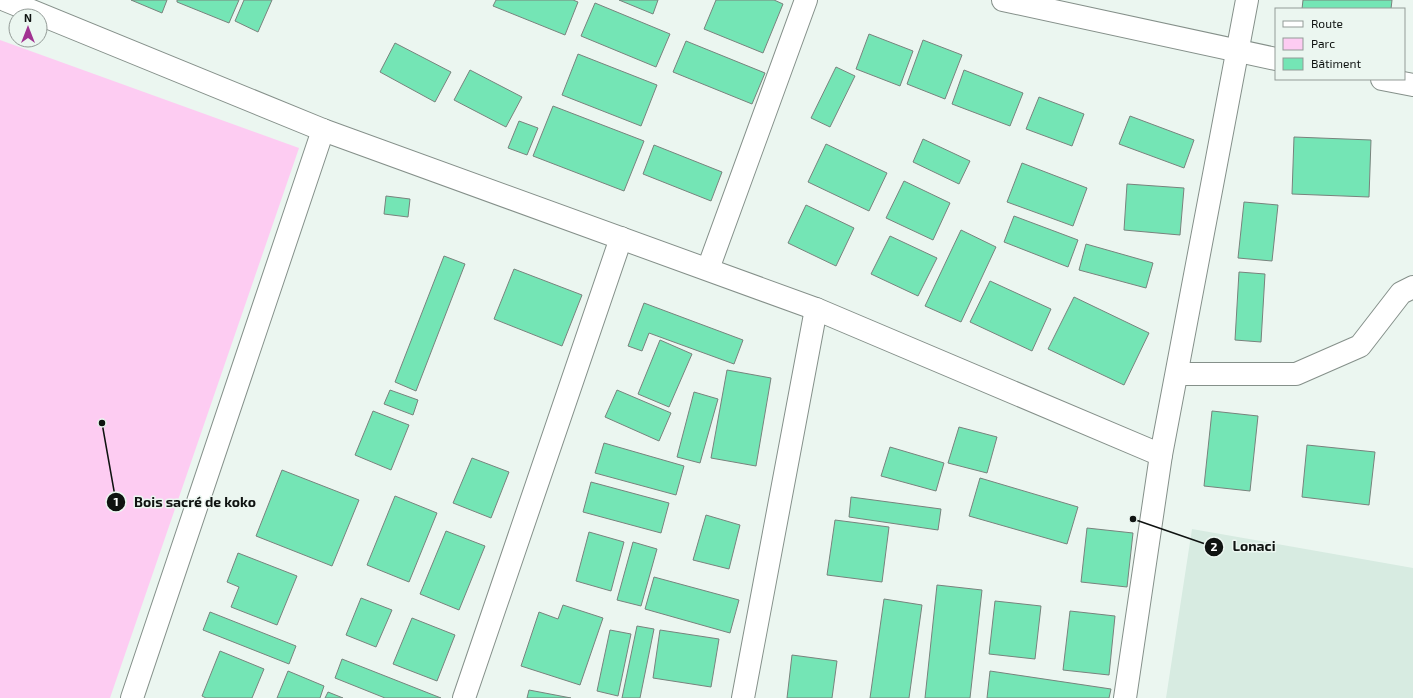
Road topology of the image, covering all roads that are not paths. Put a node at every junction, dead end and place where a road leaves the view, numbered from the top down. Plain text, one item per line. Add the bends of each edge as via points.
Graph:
1 (5, 0) edge
2 (806, 0) edge
3 (1003, 0) edge
4 (1247, 0) edge
5 (1237, 51) junction
6 (1275, 59) edge
7 (1387, 80) edge
8 (1413, 85) edge
9 (323, 130) junction
10 (621, 238) junction
11 (708, 269) junction
12 (1413, 287) edge
13 (816, 309) junction
14 (1177, 374) junction
15 (1161, 456) junction
16 (132, 698) edge
17 (464, 698) edge
18 (743, 698) edge
19 (1125, 698) edge

1 - 9 street
2 - 11 street
3 - 5 street
4 - 5 street
5 - 6 street
5 - 14 street
7 - 8 street
9 - 10 street
9 - 16 street
10 - 11 street
10 - 17 street
11 - 13 street
12 - 14 street via 1400,292 1360,346 1296,374
13 - 15 street
13 - 18 street
14 - 15 street
15 - 19 street

